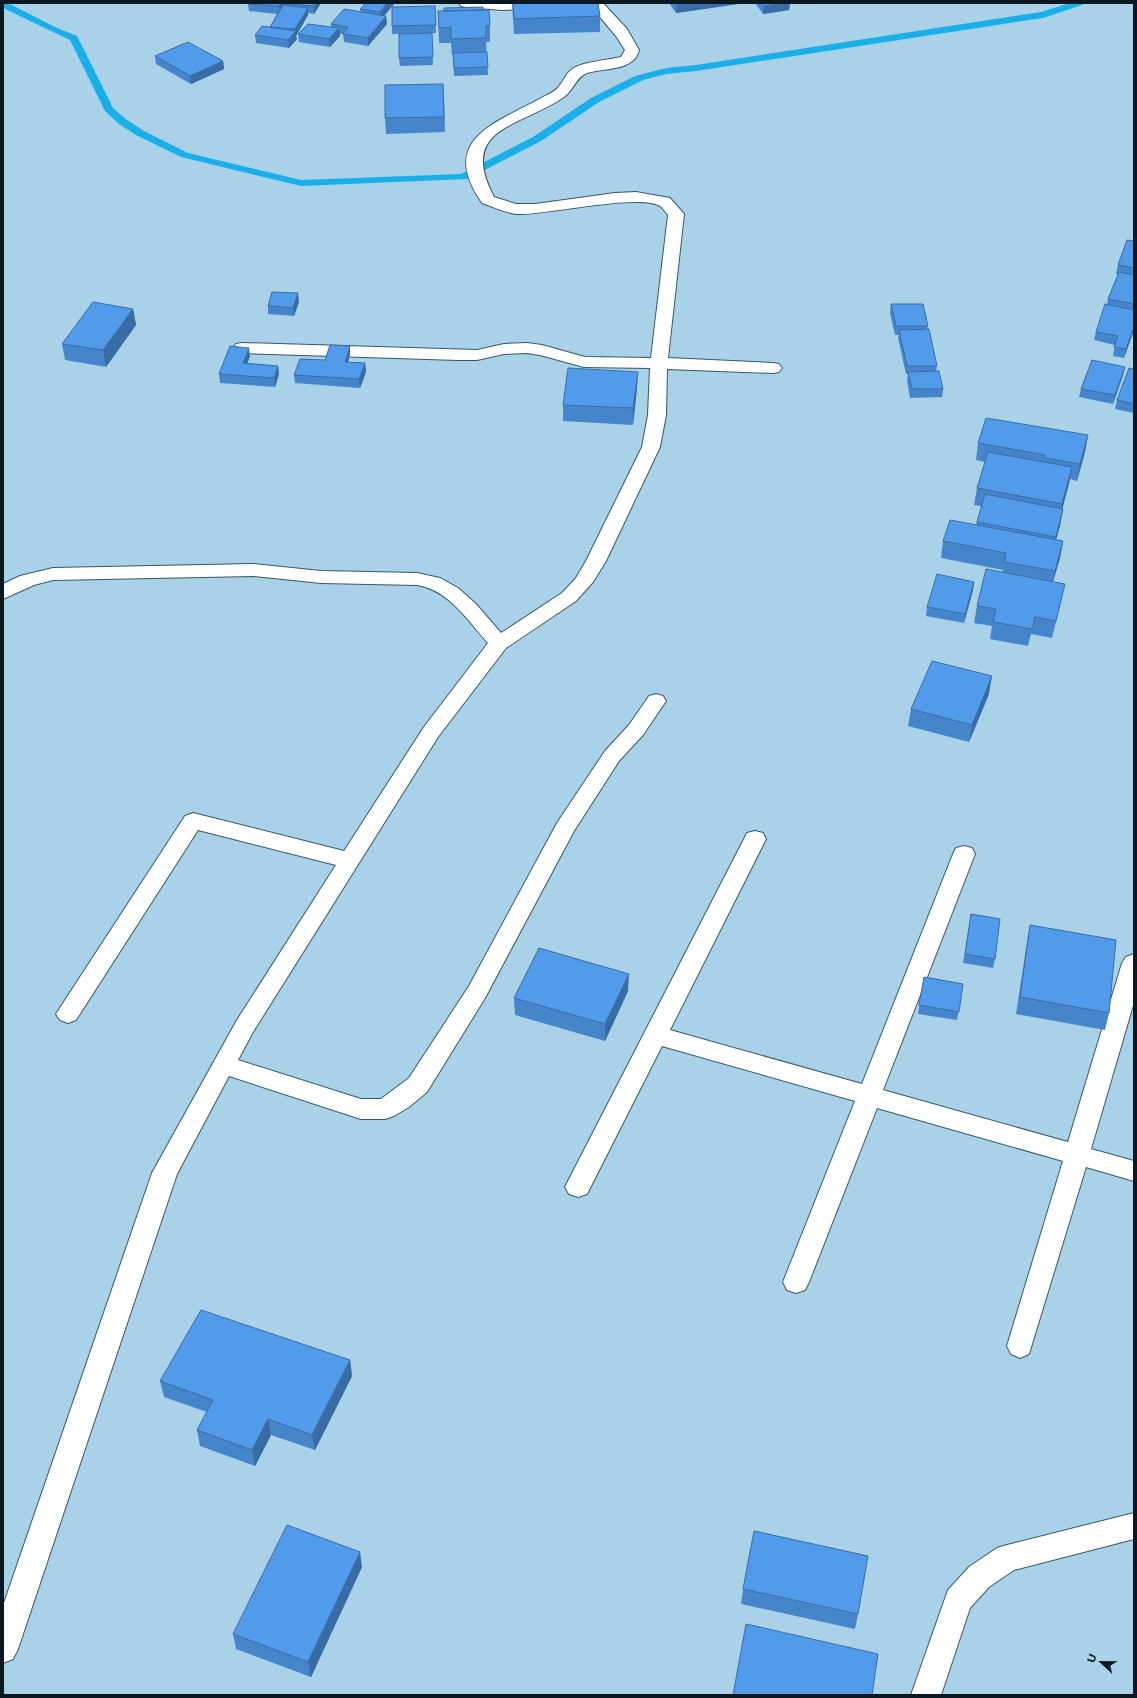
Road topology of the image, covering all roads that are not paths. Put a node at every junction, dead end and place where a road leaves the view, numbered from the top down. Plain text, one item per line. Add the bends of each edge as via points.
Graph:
1 (466, 3) edge
2 (568, 3) edge
3 (595, 3) edge
4 (500, 5) edge
5 (242, 348) edge
6 (659, 363) junction
7 (773, 368) dead end
8 (3, 593) edge
9 (499, 644) junction
10 (656, 700) dead end
11 (755, 839) dead end
12 (964, 854) dead end
13 (349, 860) junction
14 (1134, 963) edge
15 (68, 1014) dead end
16 (655, 1035) junction
17 (225, 1065) junction
18 (869, 1096) junction
19 (1077, 1155) junction
20 (1134, 1171) edge
21 (578, 1187) dead end
22 (796, 1282) dead end
23 (1020, 1346) dead end
24 (1134, 1526) edge
25 (3, 1649) edge
26 (926, 1695) edge

1 - 4 street
2 - 4 street
3 - 6 street via 625,37 632,49 631,55 626,60 575,73 568,86 559,94 484,137 474,155 476,176 488,200 516,208 535,209 615,198 657,199 668,205 676,214
5 - 6 street via 477,355 504,349 526,348 584,362
6 - 7 street
6 - 9 street via 656,432 596,561 583,582 569,597
8 - 9 street via 18,583 53,574 254,570 321,577 417,580 433,582 454,595
9 - 13 street via 431,732
10 - 17 street via 636,730 612,756 565,828 477,992 418,1085 385,1109 361,1109
11 - 16 street
12 - 18 street
13 - 15 street via 193,821
13 - 17 street via 245,1026
14 - 19 street
16 - 18 street
16 - 21 street
17 - 25 street via 165,1173
18 - 19 street
18 - 22 street
19 - 20 street
19 - 23 street
24 - 26 street via 1007,1558 979,1577 958,1600

